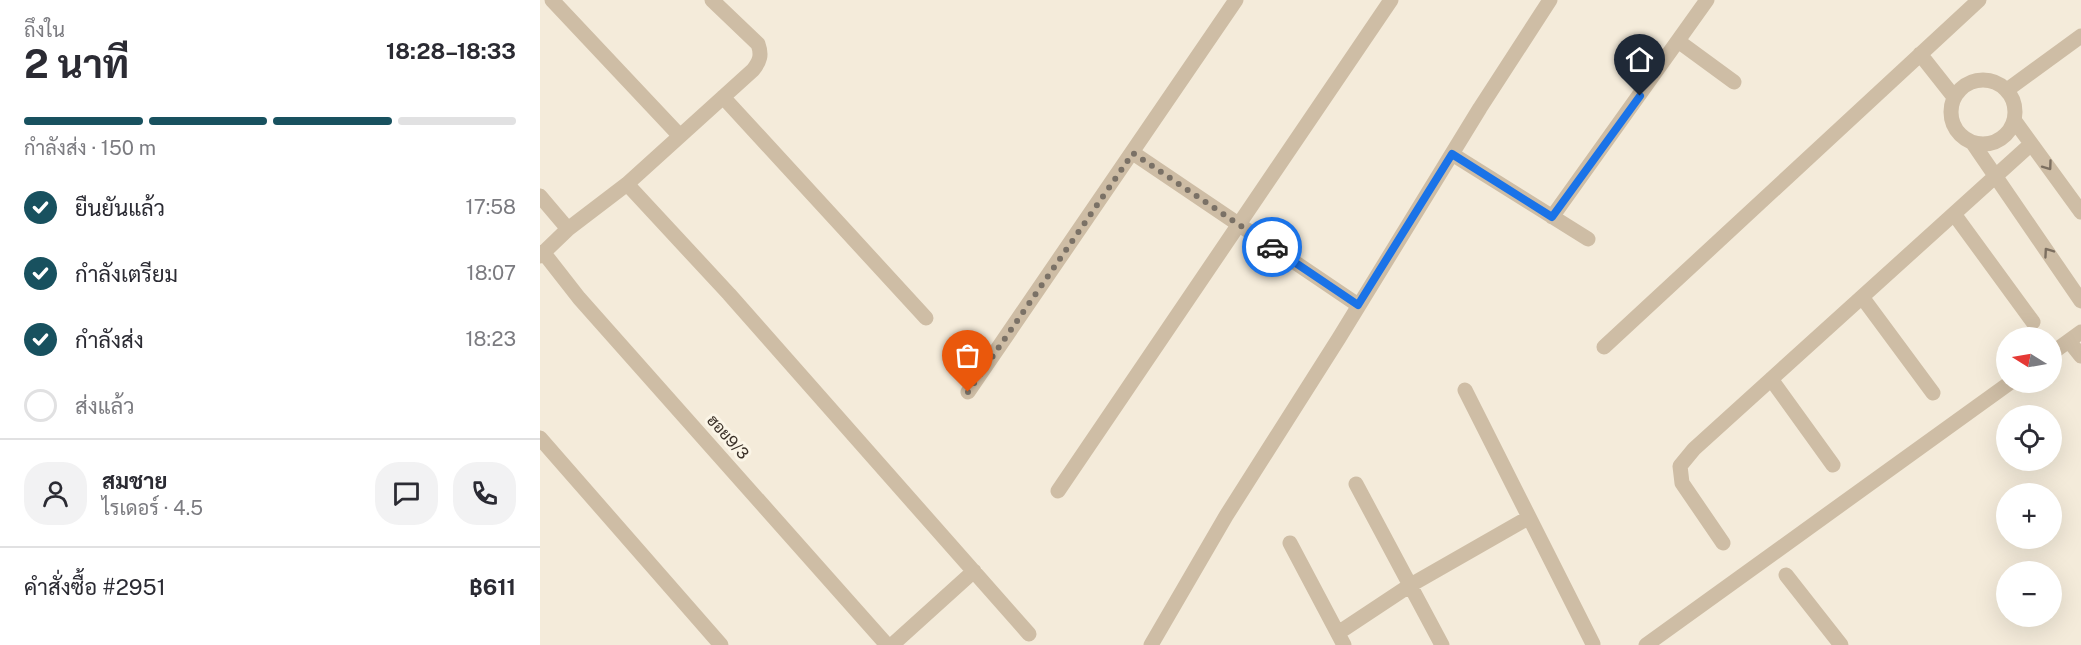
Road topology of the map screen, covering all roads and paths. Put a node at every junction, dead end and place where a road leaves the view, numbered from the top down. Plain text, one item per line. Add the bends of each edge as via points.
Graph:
1 (552, 0) edge
2 (712, 0) edge
3 (1236, 0) edge
4 (1390, 0) edge
5 (1550, 0) edge
6 (1707, 0) edge
7 (1979, 0) edge
8 (2081, 36) edge
9 (1678, 41) junction
10 (1920, 54) junction
11 (1734, 82) dead end
12 (2007, 90) junction
13 (723, 97) junction
14 (1954, 97) junction
15 (2014, 120) junction
16 (680, 136) junction
17 (1972, 142) junction
18 (2031, 144) junction
19 (1133, 153) junction
20 (1452, 154) junction
21 (1995, 177) junction
22 (627, 184) junction
23 (540, 195) edge
24 (2081, 212) edge
25 (1954, 214) junction
26 (1552, 217) junction
27 (1239, 225) junction
28 (568, 229) junction
29 (1588, 239) dead end
30 (542, 254) edge
31 (1862, 297) junction
32 (2081, 301) edge
33 (1358, 305) junction
34 (926, 318) dead end
35 (2033, 322) dead end
36 (2075, 336) edge
37 (2062, 346) edge
38 (1604, 347) dead end
39 (2081, 356) edge
40 (1771, 380) junction
41 (1465, 390) dead end
42 (968, 392) dead end
43 (1933, 393) dead end
44 (1996, 393) edge
45 (540, 438) edge
46 (1833, 465) dead end
47 (1356, 484) dead end
48 (1058, 491) dead end
49 (1528, 519) junction
50 (1290, 543) dead end
51 (1723, 543) dead end
52 (974, 571) junction
53 (1786, 575) dead end
54 (1409, 586) junction
55 (1029, 634) dead end
56 (1341, 639) edge
57 (1593, 644) edge
58 (721, 645) edge
59 (887, 645) edge
60 (892, 645) edge
61 (1151, 645) edge
62 (1442, 645) edge
63 (1646, 645) edge
64 (1841, 645) edge

1 - 16 street
2 - 13 street via 758,44 761,52 753,70
3 - 19 street
4 - 27 street
5 - 20 street
6 - 9 street
7 - 10 street
8 - 12 street
9 - 11 street
9 - 26 street
10 - 14 street
10 - 38 street
12 - 14 street via 1990,80 1979,79 1960,88
12 - 15 street via 2013,99
13 - 16 street
13 - 34 street
14 - 17 street via 1950,108 1955,129
15 - 17 street via 2010,129 1994,142
15 - 18 street
16 - 22 street
17 - 21 street
18 - 21 street
18 -> 24 street
19 - 27 street
19 - 42 street
20 - 26 street
20 - 33 street
21 - 25 street
32 -> 21 street
22 - 28 street
22 - 52 street
23 - 28 street
25 - 31 street
25 - 35 street
26 - 29 street
27 - 33 street
27 - 48 street
28 - 30 street
30 - 59 street, ฮอย9/3
31 - 40 street
31 - 43 street
33 - 61 street via 1226,516
36 - 37 street
36 - 39 street
40 - 46 street
40 - 51 street via 1680,466 1682,483
41 - 49 street
44 - 63 street
45 - 58 street
47 - 54 street
49 - 54 street
49 - 57 street
50 - 56 street
52 - 55 street
52 - 60 street
53 - 64 street
54 - 56 street
54 - 62 street

